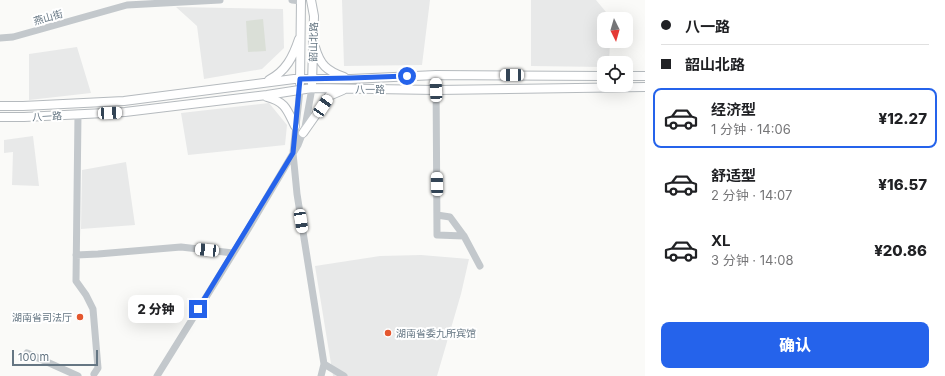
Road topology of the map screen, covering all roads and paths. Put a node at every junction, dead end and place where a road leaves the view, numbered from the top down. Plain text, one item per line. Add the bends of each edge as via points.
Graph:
1 (220, 0) edge
2 (292, 0) edge
3 (301, 0) edge
4 (312, 0) edge
5 (317, 0) edge
6 (127, 2) edge
7 (314, 16) junction
8 (301, 31) junction
9 (0, 38) edge
10 (313, 42) junction
11 (436, 75) junction
12 (597, 76) edge
13 (633, 76) edge
14 (645, 76) edge
15 (351, 78) junction
16 (300, 79) junction
17 (312, 79) junction
18 (262, 82) junction
19 (645, 87) edge
20 (312, 88) junction
21 (345, 89) junction
22 (300, 90) junction
23 (436, 90) junction
24 (262, 96) junction
25 (0, 106) edge
26 (78, 114) junction
27 (0, 117) edge
28 (295, 126) junction
29 (303, 133) junction
30 (293, 153) junction
31 (437, 215) junction
32 (464, 236) junction
33 (234, 253) junction
34 (76, 255) junction
35 (480, 266) dead end
36 (27, 353) dead end
37 (324, 364) junction
38 (94, 374) dead end
39 (78, 376) edge
40 (157, 376) edge
41 (322, 376) edge
42 (344, 376) edge

1 - 6 street, 燕山街
2 - 3 street
3 - 8 main road, 韶山北路
4 - 7 main road, 韶山北路
5 - 7 main road
6 - 9 street, 燕山街 via 13,37
7 - 10 main road, 韶山北路
8 - 16 main road, 韶山北路
8 - 18 main road via 289,63 280,73
10 - 15 main road via 318,56 327,69
10 - 17 main road, 韶山北路
11 - 12 main road, 八一路
11 - 15 main road, 八一路
11 - 23 street
13 - 14 main road
15 - 17 main road, 八一路
16 - 17 main road, 八一路
16 - 18 main road, 八一路
16 - 22 main road, 韶山北路
17 - 20 main road, 韶山北路
18 - 25 main road, 八一路 via 124,101
19 - 23 main road, 八一路
20 - 21 main road, 八一路
20 - 22 main road, 八一路
20 - 29 street, 韶山北路
21 - 23 main road, 八一路
21 - 29 main road via 329,96
22 - 24 main road, 八一路
22 - 28 street, 韶山北路
23 - 31 street
24 - 26 main road, 八一路 via 125,112
24 - 28 main road via 282,104
26 - 27 main road, 八一路
26 - 34 street
28 - 30 street, 韶山北路
29 - 30 street, 韶山北路
30 - 33 street, 韶山北路
30 - 37 street via 297,194
31 - 32 street via 450,218
31 - 32 street via 437,235
32 - 35 street
33 - 34 street via 181,247
33 - 40 street, 韶山北路
34 - 38 street via 76,281 93,309 98,368
36 - 39 street
37 - 41 street
37 - 42 street

